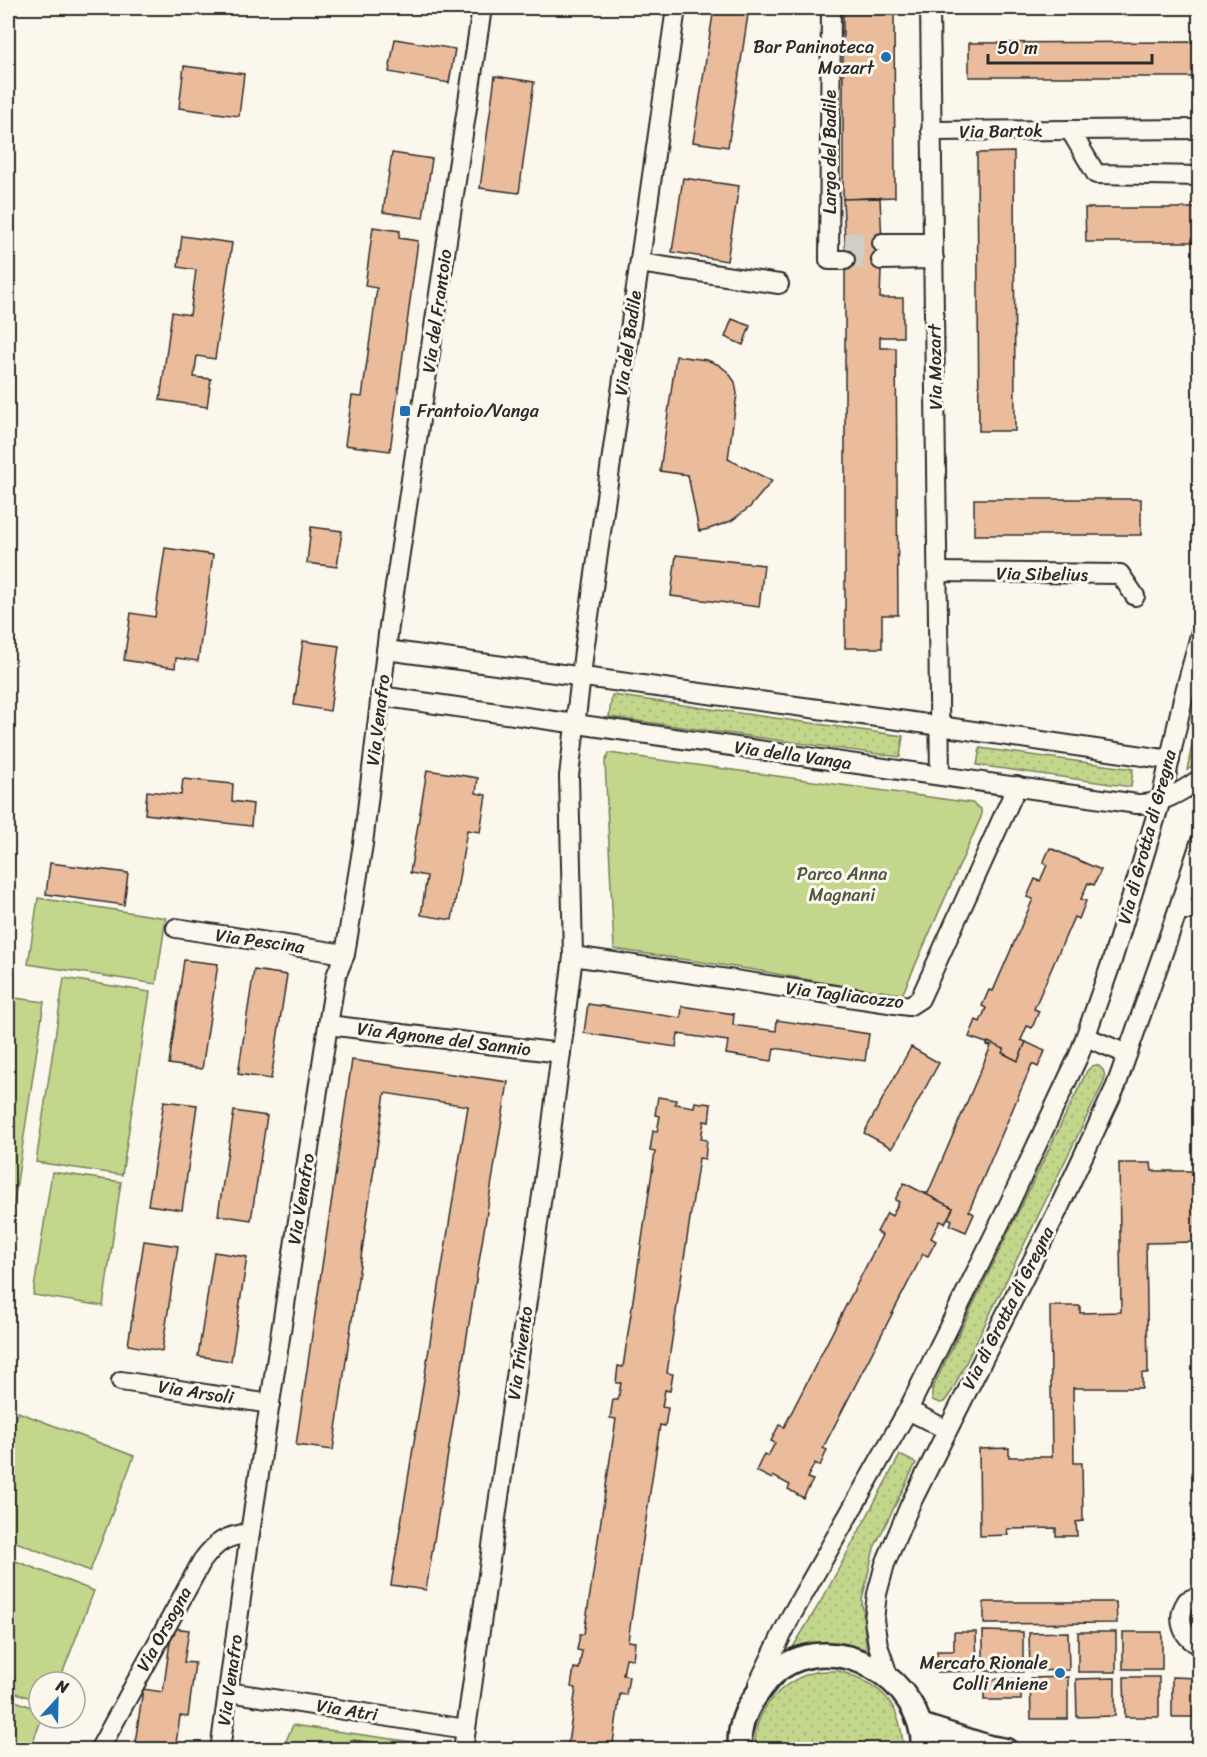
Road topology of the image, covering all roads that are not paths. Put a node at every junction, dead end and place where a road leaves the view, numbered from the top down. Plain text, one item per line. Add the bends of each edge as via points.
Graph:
1 (482, 8) edge
2 (676, 8) edge
3 (831, 8) edge
4 (930, 8) edge
5 (1200, 129) edge
6 (1070, 130) junction
7 (932, 131) junction
8 (1200, 176) edge
9 (837, 251) dead end
10 (881, 251) tunnel mouth
11 (934, 251) junction
12 (640, 263) junction
13 (779, 284) dead end
14 (938, 573) junction
15 (1135, 596) dead end
16 (1200, 635) edge
17 (386, 650) junction
18 (581, 678) junction
19 (380, 696) junction
20 (575, 725) junction
21 (940, 726) junction
22 (1170, 760) junction
23 (940, 774) junction
24 (1200, 779) edge
25 (1017, 786) junction
26 (1161, 800) junction
27 (1200, 843) edge
28 (571, 893) joint
29 (1178, 910) junction
30 (1200, 910) edge
31 (176, 928) dead end
32 (345, 954) junction
33 (573, 956) junction
34 (328, 1025) junction
35 (1086, 1037) junction
36 (561, 1053) junction
37 (1127, 1054) junction
38 (121, 1381) dead end
39 (270, 1404) junction
40 (908, 1410) junction
41 (947, 1430) junction
42 (250, 1533) junction
43 (1200, 1595) edge
44 (1200, 1645) edge
45 (889, 1678) junction
46 (228, 1692) junction
47 (748, 1707) junction
48 (920, 1725) junction
49 (466, 1729) junction
50 (99, 1749) edge
51 (220, 1749) edge
52 (463, 1749) edge
53 (740, 1749) edge
54 (923, 1749) edge
55 (1006, 1749) edge

1 - 17 street, Via del Frantoio
2 - 12 street, Via del Badile
3 - 9 street, Largo del Badile
4 - 7 street, Via Mozart
5 - 6 street, Via Bartok
6 - 7 street, Via Bartok
6 - 8 street via 1096,174
7 - 11 street, Via Mozart
10 - 11 street
11 - 14 street, Via Mozart
12 - 13 street
12 - 18 street, Via del Badile
14 - 15 street, Via Sibelius via 1120,574
14 - 21 street, Via Mozart
16 - 22 street, Via di Grotta di Gregna
17 - 18 street
17 - 19 street, Via Venafro
18 - 20 street, Via del Badile
18 - 21 street
19 - 20 street, Via della Vanga
19 - 32 street, Via Venafro via 363,844
20 - 23 street, Via della Vanga
20 - 28 street, Via del Badile via 569,776
21 - 22 street
21 - 23 street, Via Mozart
22 - 26 street, Via di Grotta di Gregna
23 - 25 street, Via della Vanga
24 - 26 street, Via della Vanga
25 - 26 street, Via della Vanga via 1137,804
25 - 33 street, Via Tagliacozzo via 920,999 909,1006
26 - 35 street, Via di Grotta di Gregna
27 - 29 street, Via di Grotta di Gregna
28 - 33 street, Via Trivento
29 - 30 street
29 - 37 street, Via di Grotta di Gregna
31 - 32 street, Via Pescina
32 - 34 street, Via Venafro via 336,976
33 - 36 street, Via Trivento
34 - 36 street, Via Agnone del Sannio
34 - 39 street, Via Venafro
35 - 37 street
35 - 40 street, Via di Grotta di Gregna
36 - 49 street, Via Trivento
37 - 41 street, Via di Grotta di Gregna via 1099,1123
38 - 39 street, Via Arsoli
39 - 42 street, Via Venafro
40 - 41 street
40 - 47 street, Via di Grotta di Gregna via 791,1616
41 - 45 street, Via di Grotta di Gregna via 897,1535 877,1594 874,1620
42 - 46 street, Via Venafro
42 - 50 street, Via Orsogna via 226,1538 202,1561
43 - 44 street via 1184,1605 1181,1623 1191,1641
45 - 47 street, Via di Grotta di Gregna via 861,1660 828,1654 810,1656 767,1679
45 - 48 street, Via di Grotta di Gregna via 909,1700
46 - 49 street, Via Atri
46 - 51 street, Via Venafro
47 - 53 street, Via di Grotta di Gregna
48 - 54 street, Via di Grotta di Gregna
48 - 55 street
49 - 52 street, Via Trivento

